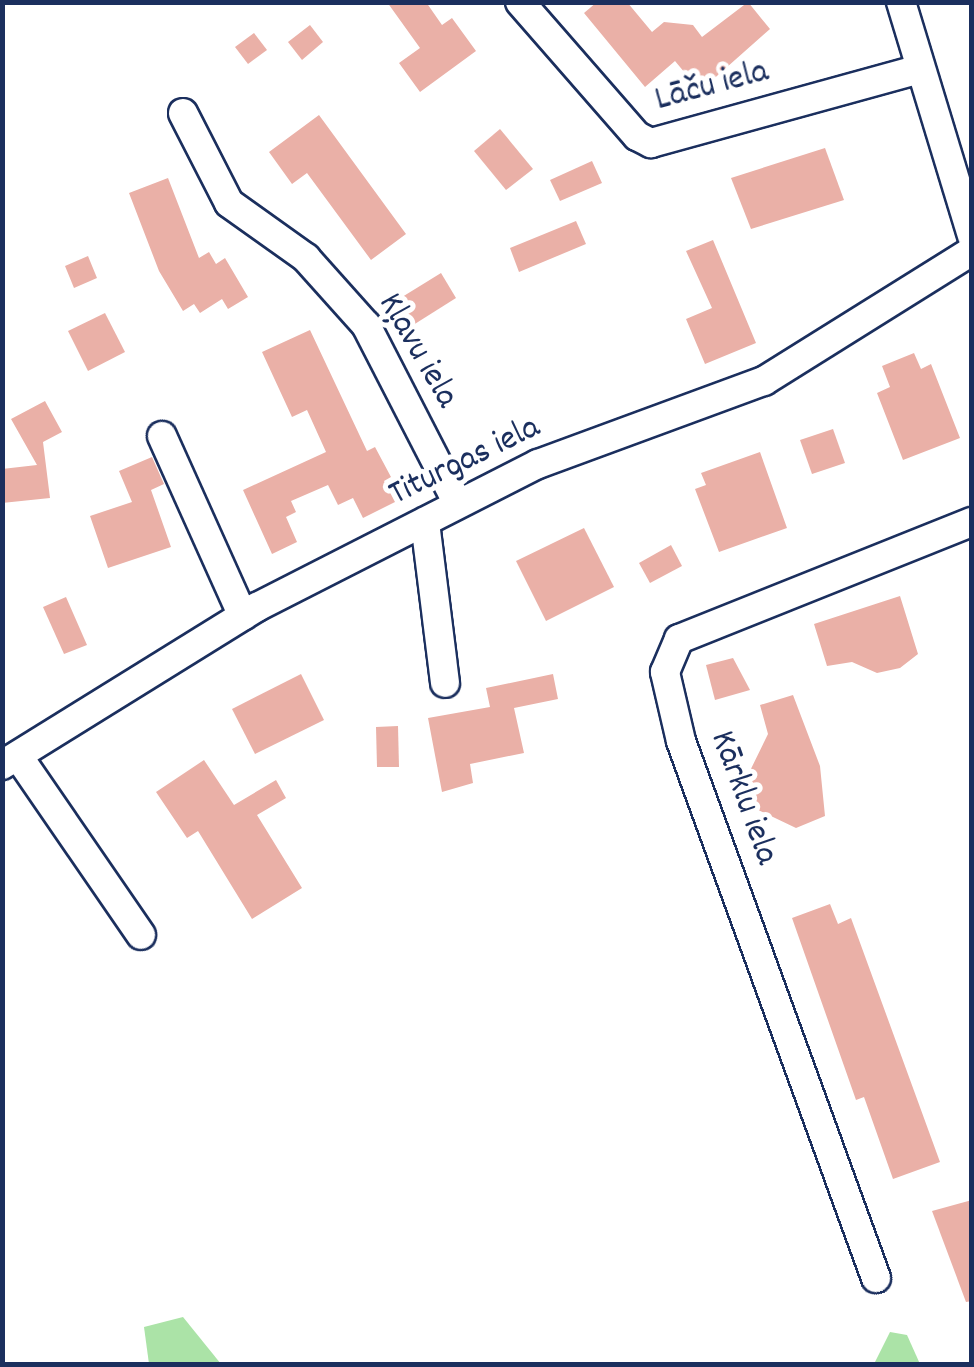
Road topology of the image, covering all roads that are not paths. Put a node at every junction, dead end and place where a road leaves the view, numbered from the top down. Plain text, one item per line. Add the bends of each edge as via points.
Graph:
1 (520, 2) edge
2 (901, 2) edge
3 (920, 69) junction
4 (183, 112) dead end
5 (972, 235) edge
6 (972, 251) edge
7 (162, 436) dead end
8 (458, 504) junction
9 (425, 522) junction
10 (972, 522) edge
11 (242, 616) junction
12 (444, 682) dead end
13 (10, 761) edge
14 (141, 935) dead end
15 (876, 1278) dead end

1 - 3 street, Lāču iela via 651,144
2 - 3 street
3 - 5 street
4 - 8 street, Kļavu iela via 229,203 306,258 366,325
6 - 8 street, Titurgas iela via 764,380 538,464
7 - 11 street
8 - 9 street, Titurgas iela
9 - 11 street, Titurgas iela
9 - 12 street
10 - 15 street, Kārklu iela via 679,639 665,672 681,741
11 - 13 street, Titurgas iela
13 - 14 street

